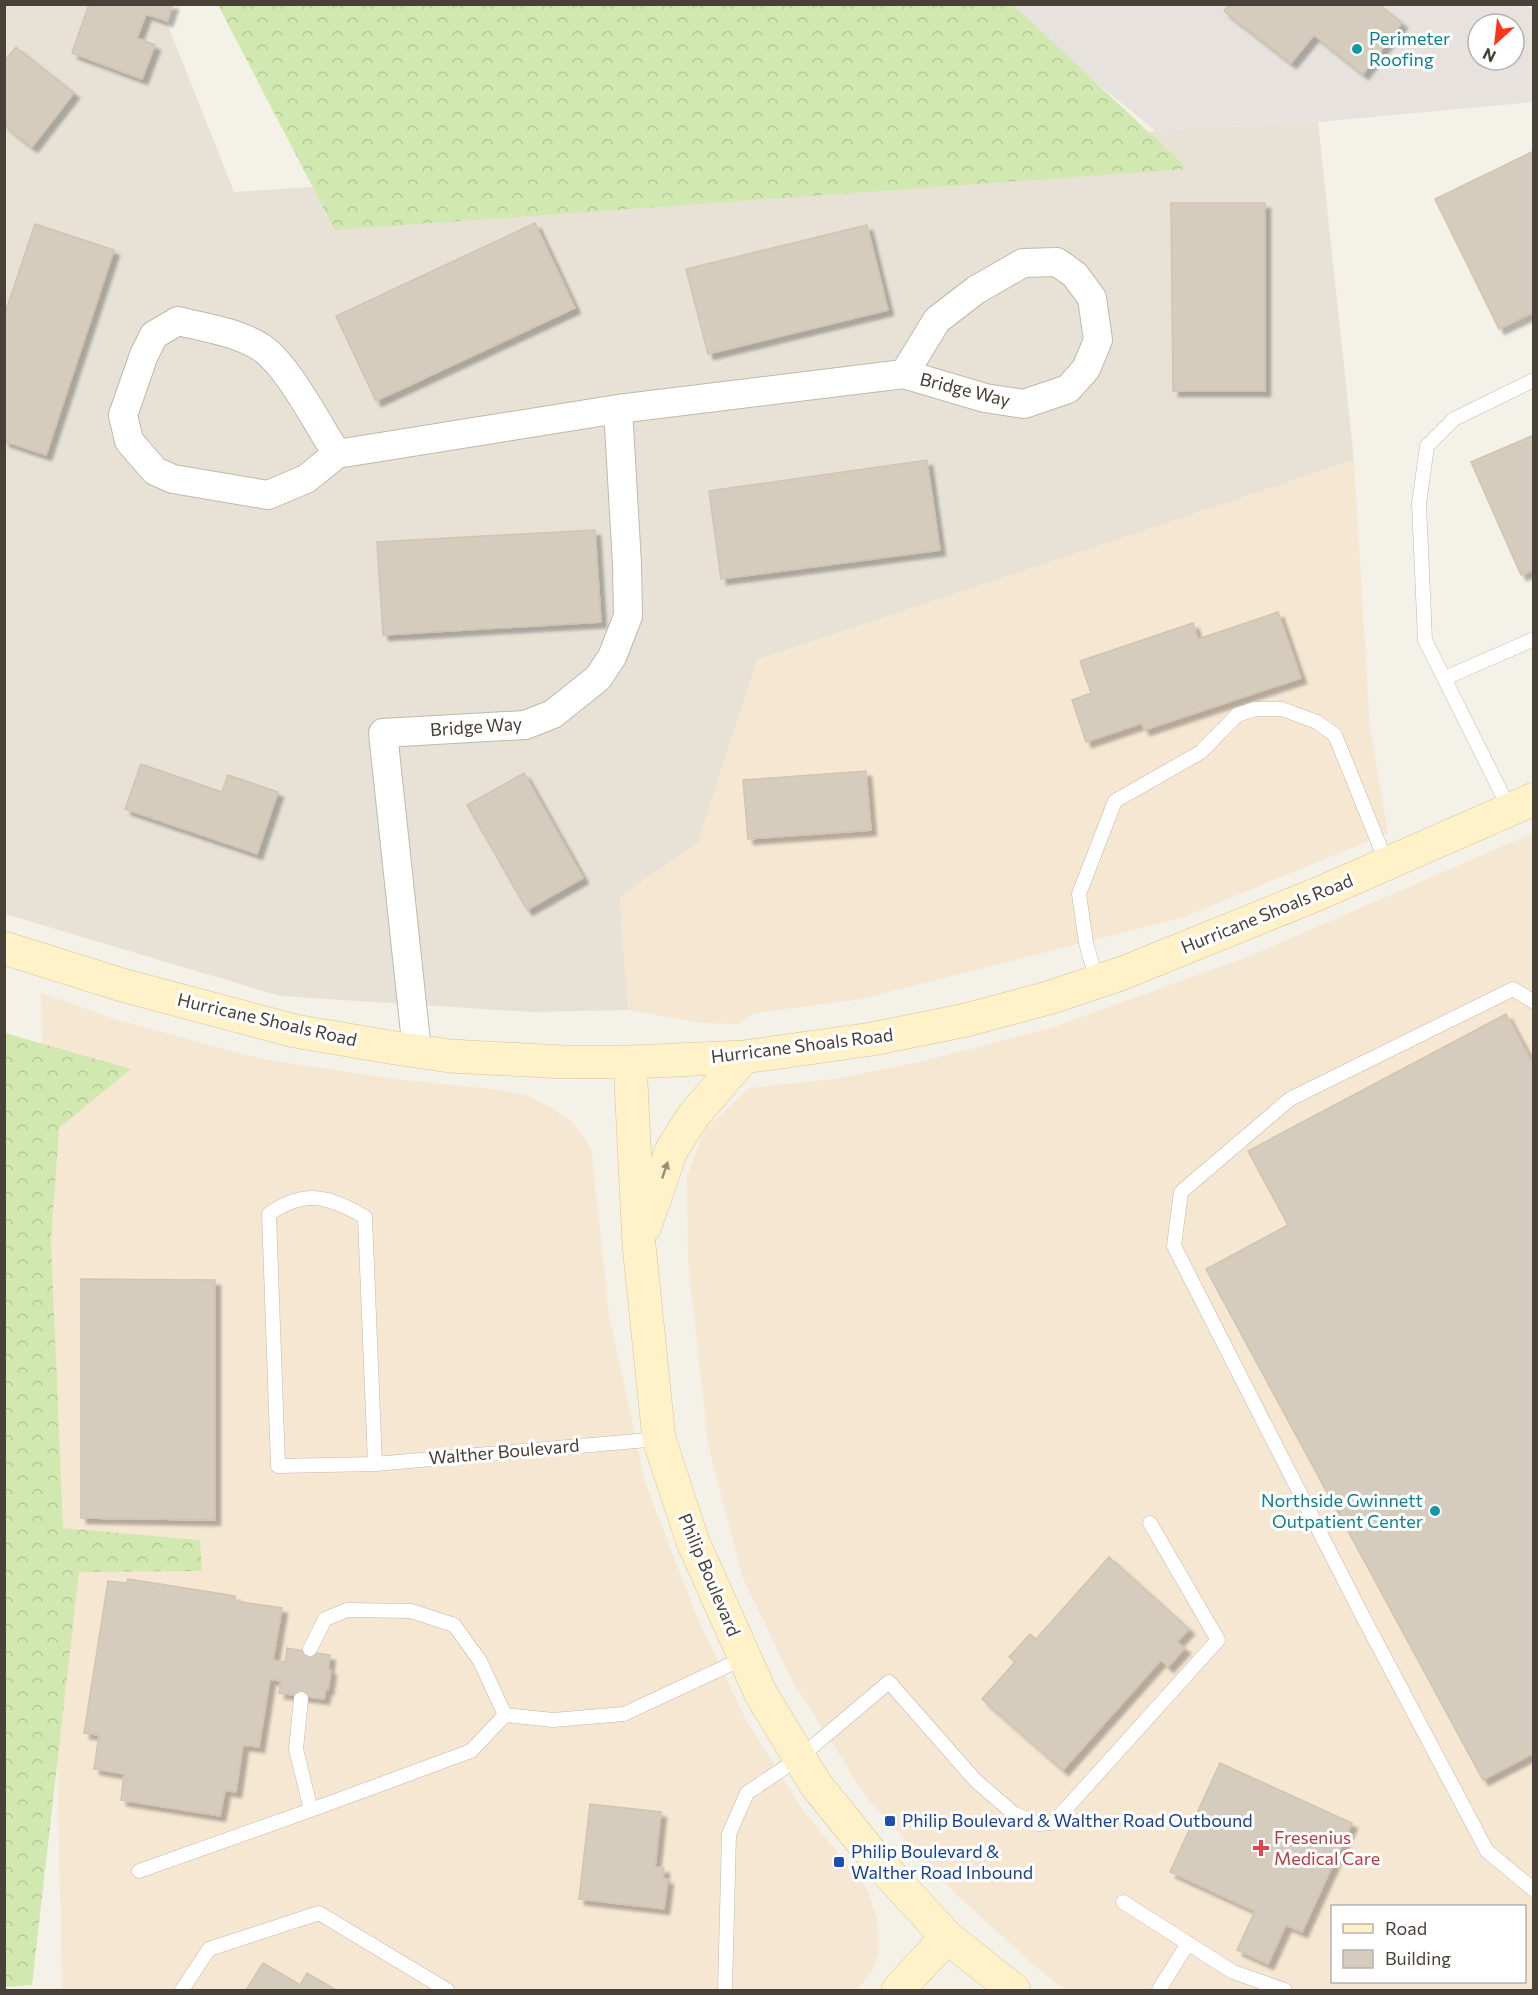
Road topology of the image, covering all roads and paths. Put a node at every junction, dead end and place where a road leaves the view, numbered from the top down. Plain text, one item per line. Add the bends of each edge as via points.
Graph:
1 (904, 374) junction
2 (1533, 380) edge
3 (618, 409) junction
4 (336, 454) junction
5 (1533, 639) edge
6 (1445, 678) junction
7 (1522, 804) edge
8 (1387, 864) junction
9 (4, 948) edge
10 (1097, 981) junction
11 (1533, 1002) edge
12 (417, 1051) junction
13 (744, 1057) junction
14 (630, 1062) junction
15 (639, 1245) junction
16 (659, 1439) junction
17 (375, 1464) junction
18 (1150, 1523) dead end
19 (310, 1649) dead end
20 (744, 1658) junction
21 (300, 1700) dead end
22 (505, 1715) junction
23 (799, 1758) junction
24 (311, 1810) junction
25 (139, 1871) dead end
26 (1533, 1890) edge
27 (1123, 1902) dead end
28 (947, 1937) junction
29 (1188, 1943) junction
30 (182, 1990) edge
31 (447, 1990) edge
32 (725, 1990) edge
33 (898, 1990) edge
34 (1014, 1990) edge
35 (1159, 1990) edge
36 (1285, 1990) edge

1 - 1 street, Bridge Way via 985,398 1024,404 1068,389 1086,369 1098,340 1092,298 1075,275 1057,262 1023,263 976,290 937,320
1 - 3 street, Bridge Way
2 - 6 lane via 1454,419 1427,446 1419,504 1425,640
3 - 4 street, Bridge Way
3 - 12 street, Bridge Way via 628,616 612,657 598,678 553,714 525,725 382,733
4 - 4 street via 306,479 268,495 173,479 154,471 129,441 123,415 154,335 178,321 230,334 261,348 281,365
5 - 6 lane
6 - 7 lane
7 - 8 street, Hurricane Shoals Road
8 - 10 street, Hurricane Shoals Road
8 - 10 lane via 1335,735 1317,722 1282,709 1255,709 1237,715 1201,752 1115,801 1079,894 1086,943
9 - 12 street, Hurricane Shoals Road via 122,985 295,1031
10 - 13 street, Hurricane Shoals Road via 966,1020 872,1039
11 - 26 lane via 1513,989 1290,1099 1181,1192 1174,1246 1487,1851
12 - 14 street, Hurricane Shoals Road via 504,1059
13 - 14 street, Hurricane Shoals Road
15 -> 13 street via 671,1151 693,1116
14 - 15 street, Philip Boulevard
15 - 16 street, Philip Boulevard
16 - 17 lane, Walther Boulevard
16 - 20 street, Philip Boulevard via 693,1542
17 - 17 lane, Walther Boulevard via 278,1466 269,1214 282,1205 313,1197 340,1203 365,1217
18 - 23 lane via 1218,1640 1053,1823 1038,1824 1013,1813 976,1781 890,1682
19 - 22 lane via 325,1619 347,1610 411,1611 454,1625 480,1661
20 - 22 lane via 624,1714 554,1720
20 - 23 street, Philip Boulevard via 760,1694
21 - 24 lane via 296,1749
22 - 24 lane via 471,1751
23 - 28 street, Philip Boulevard via 879,1863
23 - 32 lane via 747,1793 729,1834
24 - 25 lane
27 - 29 lane
28 - 33 street
28 - 34 street, Philip Boulevard
29 - 35 lane
29 - 36 lane via 1233,1972
30 - 31 lane via 209,1949 319,1913

